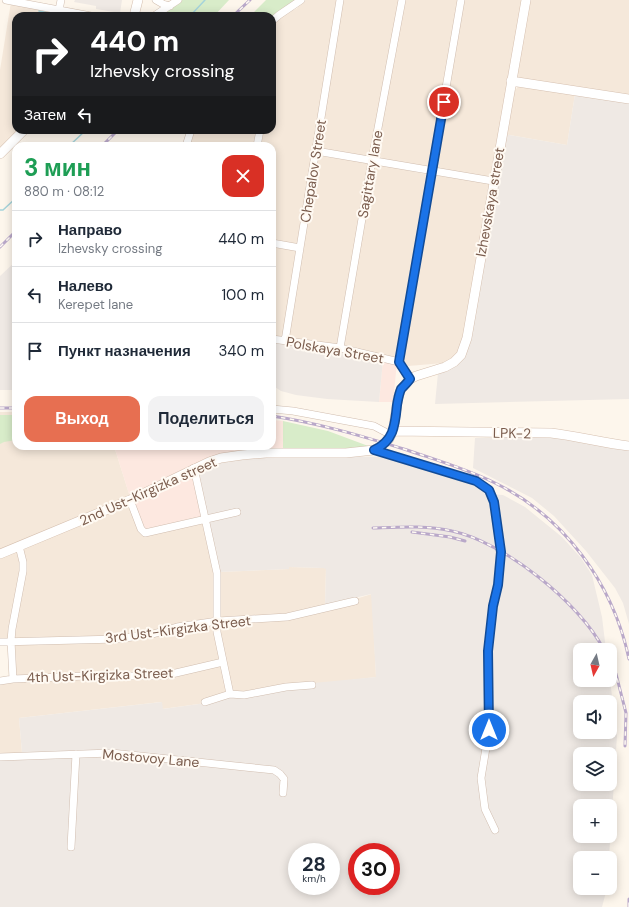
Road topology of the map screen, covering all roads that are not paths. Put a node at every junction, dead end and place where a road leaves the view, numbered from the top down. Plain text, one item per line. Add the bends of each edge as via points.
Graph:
1 (10, 0) edge
2 (61, 0) edge
3 (138, 0) edge
4 (156, 0) edge
5 (178, 0) edge
6 (301, 0) edge
7 (340, 0) edge
8 (402, 0) edge
9 (462, 0) edge
10 (526, 0) edge
11 (170, 6) junction
12 (59, 10) junction
13 (70, 12) edge
14 (135, 12) edge
15 (160, 12) edge
16 (276, 18) edge
17 (511, 81) junction
18 (629, 99) edge
19 (20, 134) edge
20 (12, 142) edge
21 (12, 142) edge
22 (316, 151) junction
23 (0, 154) edge
24 (372, 160) junction
25 (432, 171) junction
26 (493, 181) junction
27 (276, 244) edge
28 (300, 248) junction
29 (276, 340) edge
30 (285, 341) junction
31 (340, 348) junction
32 (399, 362) junction
33 (413, 378) junction
34 (276, 409) edge
35 (392, 433) junction
36 (629, 446) edge
37 (374, 450) junction
38 (194, 468) junction
39 (130, 500) junction
40 (237, 512) dead end
41 (205, 518) junction
42 (20, 546) junction
43 (0, 554) edge
44 (355, 600) dead end
45 (218, 621) junction
46 (11, 641) junction
47 (0, 642) edge
48 (223, 662) junction
49 (13, 679) junction
50 (0, 681) edge
51 (312, 684) dead end
52 (230, 694) junction
53 (205, 702) dead end
54 (76, 754) junction
55 (0, 757) edge
56 (283, 793) dead end
57 (495, 830) dead end
58 (71, 847) dead end

1 - 12 street
2 - 12 street
3 - 14 main road
4 - 11 street
5 - 11 street
6 - 16 street
7 - 22 street, Chepalov Street
8 - 24 street, Sagittary lane
9 - 25 street
10 - 17 main road, Izhevskaya street
11 - 15 street
12 - 13 street
17 - 18 main road
17 - 26 main road, Izhevskaya street
19 - 21 main road
20 - 23 main road
22 - 24 street
22 - 28 street, Chepalov Street
24 - 25 street
24 - 31 street, Sagittary lane
25 - 26 street
25 - 32 street
26 - 33 main road, Izhevskaya street via 467,338 461,355 445,367
27 - 28 street
28 - 30 street, Chepalov Street
29 - 30 street, Polskaya Street
30 - 31 street, Polskaya Street
31 - 32 street, Polskaya Street
32 - 33 street
33 - 35 main road via 401,389
34 - 35 street via 374,426
35 - 36 main road, LPK-2 via 551,433
35 - 37 main road via 385,443
37 - 38 main road, 2nd Ust-Kirgizka street via 242,455 222,458
37 - 57 street via 476,481 489,490 494,502 501,552 488,651 489,730 481,778 485,809
38 - 39 main road, 2nd Ust-Kirgizka street
38 - 41 street
39 - 41 street via 145,533
39 - 42 main road, 2nd Ust-Kirgizka street
40 - 41 street
41 - 45 street via 217,573
42 - 43 main road, 2nd Ust-Kirgizka street
42 - 46 street via 23,571
44 - 45 street, 3rd Ust-Kirgizka Street via 287,616
45 - 46 street, 3rd Ust-Kirgizka Street via 118,639
45 - 48 street via 217,632
46 - 47 street, 3rd Ust-Kirgizka Street
46 - 49 street
48 - 49 street, 4th Ust-Kirgizka Street via 163,676
48 - 52 street
49 - 50 street, 4th Ust-Kirgizka Street
51 - 52 street via 244,695
52 - 53 street
54 - 55 street, Mostovoy Lane
54 - 56 street, Mostovoy Lane via 111,752 274,770 284,779
54 - 58 street

